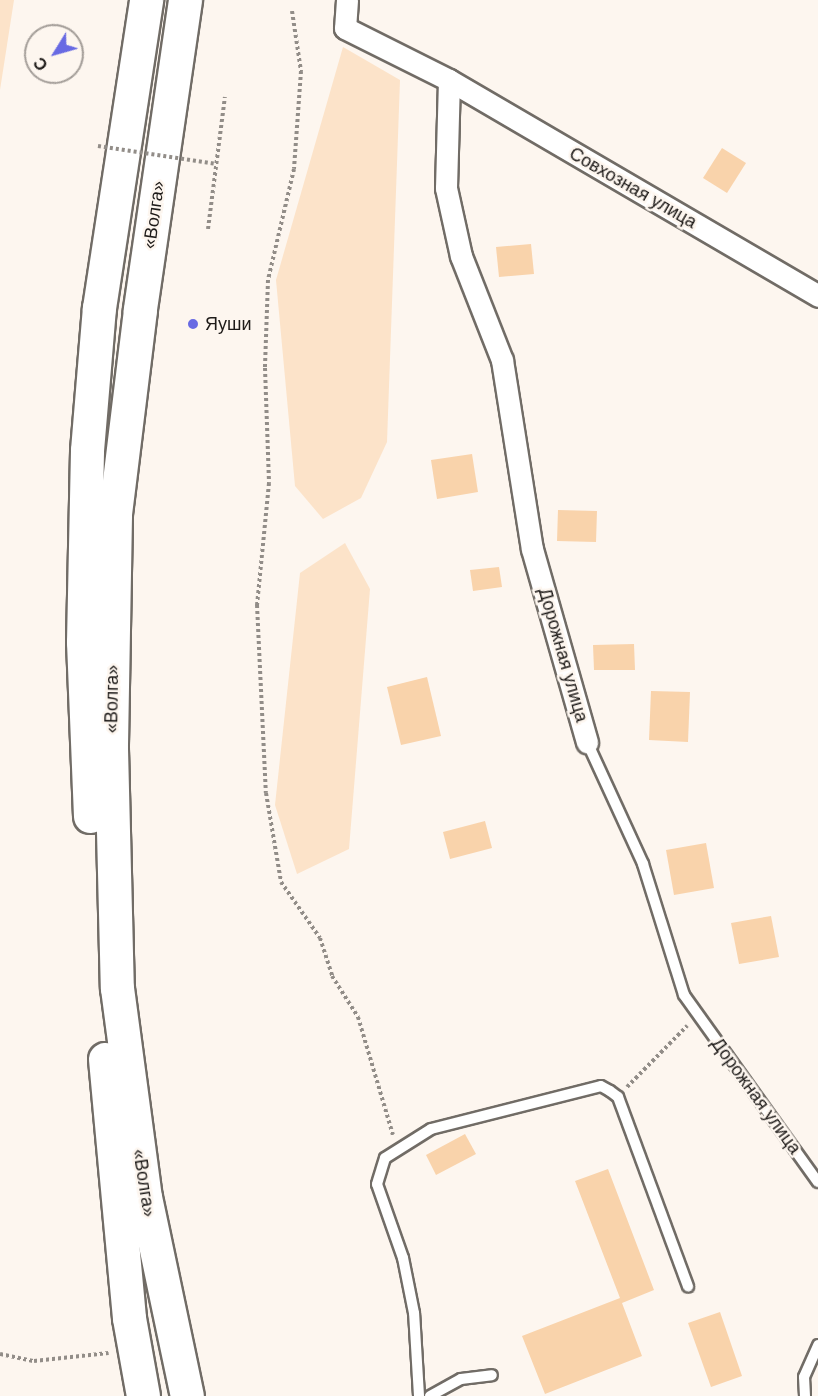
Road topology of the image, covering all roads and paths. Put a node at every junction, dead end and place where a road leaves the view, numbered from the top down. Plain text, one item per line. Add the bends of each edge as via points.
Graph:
1 (147, 0) edge
2 (185, 0) edge
3 (347, 0) edge
4 (292, 11) dead end
5 (449, 80) junction
6 (225, 97) dead end
7 (98, 146) dead end
8 (217, 164) junction
9 (208, 229) dead end
10 (818, 296) edge
11 (587, 742) joint
12 (698, 1015) junction
13 (618, 1097) junction
14 (396, 1148) junction
15 (818, 1182) edge
16 (688, 1286) dead end
17 (818, 1345) edge
18 (134, 1350) junction
19 (0, 1354) edge
20 (492, 1375) dead end
21 (143, 1396) edge
22 (187, 1396) edge
23 (419, 1396) edge
24 (430, 1396) edge
25 (805, 1396) edge

1 - 18 highway via 99,308 87,450 83,642 96,958
2 - 22 highway, «Волга» via 115,515 111,749 117,988 145,1197
3 - 5 street, Совхозная улица via 345,28
4 - 14 path via 301,71 294,169 268,280 265,368 269,483 257,605 266,793 281,882 320,938 332,976 358,1017
5 - 10 street, Совхозная улица
5 - 11 street, Дорожная улица via 446,188 461,256 502,360 532,549
6 - 8 path
7 - 8 path, bridge
8 - 9 path
11 - 12 lane, Дорожная улица via 643,864 684,995
12 - 13 path
12 - 15 lane, Дорожная улица
13 - 14 lane via 601,1086 579,1091 456,1120
13 - 16 lane
14 - 23 lane via 385,1158 377,1184 405,1269 414,1313
17 - 25 lane via 804,1377
18 - 19 path via 34,1361
18 - 21 highway
20 - 24 lane via 461,1379

